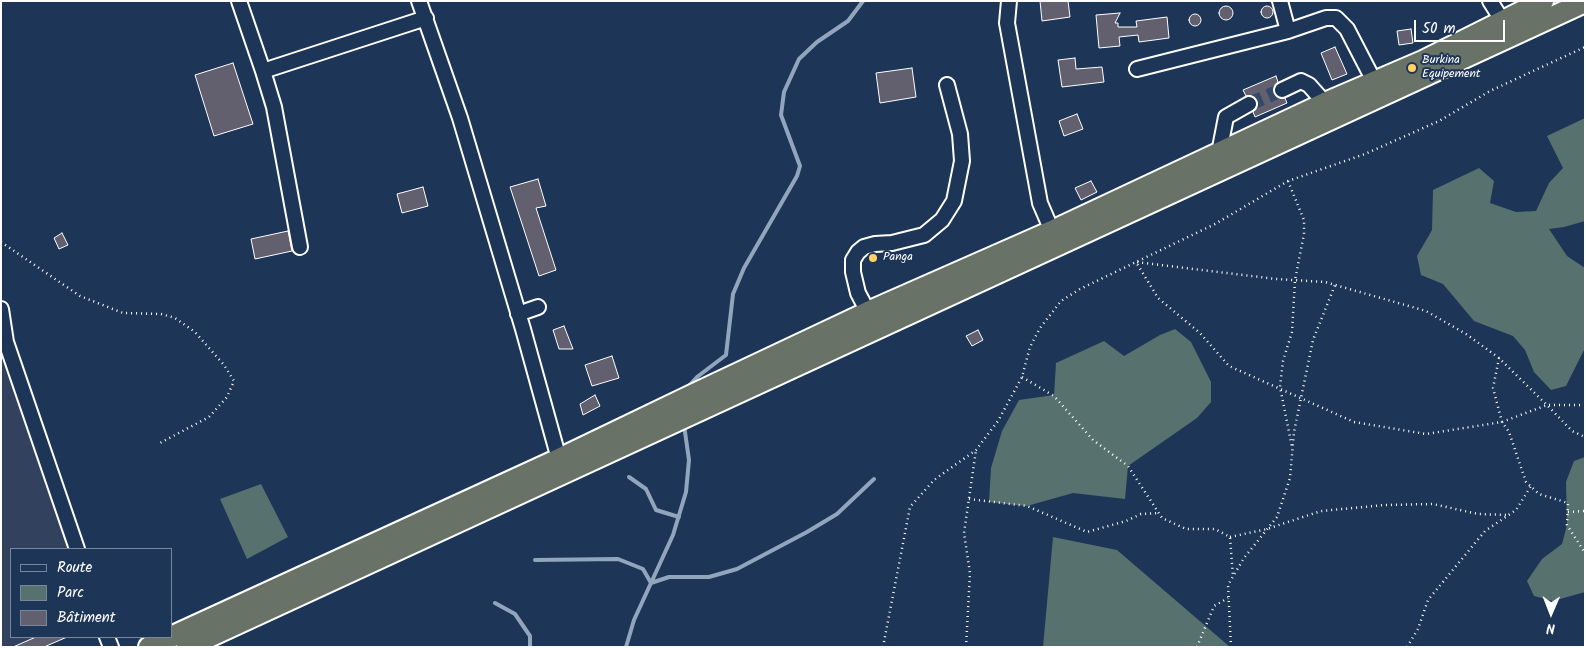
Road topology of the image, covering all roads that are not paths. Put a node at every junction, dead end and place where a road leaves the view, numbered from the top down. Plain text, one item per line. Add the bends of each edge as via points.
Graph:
1 (239, 1) edge
2 (419, 1) edge
3 (1009, 1) edge
4 (1280, 1) edge
5 (1490, 1) edge
6 (1543, 1) edge
7 (1585, 2) edge
8 (426, 18) junction
9 (1507, 28) junction
10 (1288, 31) junction
11 (1137, 69) dead end
12 (264, 71) junction
13 (1375, 83) junction
14 (947, 85) dead end
15 (1282, 90) tunnel mouth
16 (1325, 103) junction
17 (1249, 104) tunnel mouth
18 (1218, 153) junction
19 (1052, 231) junction
20 (300, 247) dead end
21 (538, 307) dead end
22 (868, 312) junction
23 (518, 314) junction
24 (2, 316) edge
25 (559, 459) junction
26 (77, 548) edge
27 (172, 636) edge
28 (169, 638) edge
29 (149, 647) edge
30 (187, 647) edge

1 - 12 street
2 - 8 street
3 - 19 street via 1007,23 1040,203
4 - 10 street
5 - 9 street
6 - 9 highway
7 - 9 highway
8 - 12 street
8 - 23 street via 460,118
9 - 13 highway
9 - 30 highway
10 - 11 street
10 - 13 street via 1326,18 1336,18 1347,29
12 - 20 street via 274,107
13 - 16 highway
14 - 22 street via 960,134 962,161 954,201 942,220 924,235 875,244 858,252 853,260 854,272 858,293
15 - 16 street via 1301,81
16 - 18 highway
17 - 18 street via 1226,117
18 - 19 highway
19 - 22 highway
21 - 23 street
22 - 25 highway
23 - 25 street
24 - 26 street via 6,342
25 - 27 highway
28 - 29 highway

